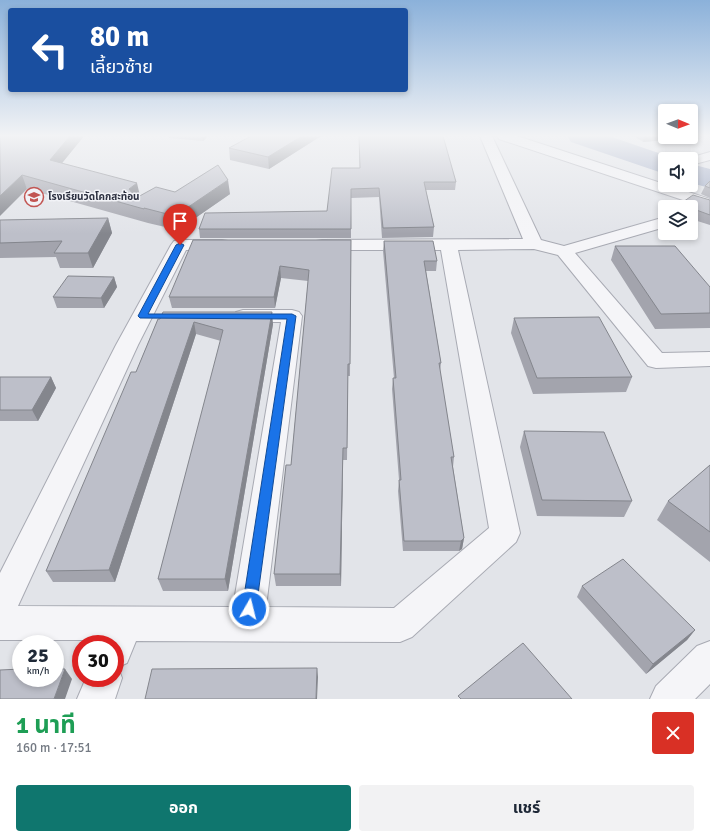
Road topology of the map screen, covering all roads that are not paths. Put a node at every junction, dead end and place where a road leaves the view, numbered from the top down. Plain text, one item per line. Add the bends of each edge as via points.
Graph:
1 (500, 169) edge
2 (623, 169) edge
3 (657, 178) edge
4 (699, 203) edge
5 (658, 224) edge
6 (534, 244) junction
7 (235, 245) edge
8 (307, 246) edge
9 (449, 246) junction
10 (564, 251) junction
11 (221, 316) edge
12 (710, 359) edge
13 (0, 608) edge
14 (0, 623) edge
15 (246, 624) junction
16 (96, 635) edge
17 (124, 638) edge
18 (710, 659) edge
19 (101, 687) edge
20 (96, 699) edge
21 (669, 699) edge

1 - 6 street
2 - 3 street
3 - 4 street
5 - 10 street
6 - 9 street
6 - 10 street
7 - 13 street via 180,245 154,316
8 - 9 street
9 - 15 street via 505,533 400,625
10 - 12 street via 656,361
11 - 15 street via 292,316
14 - 16 street
15 - 17 street
18 - 21 street
19 - 20 street

